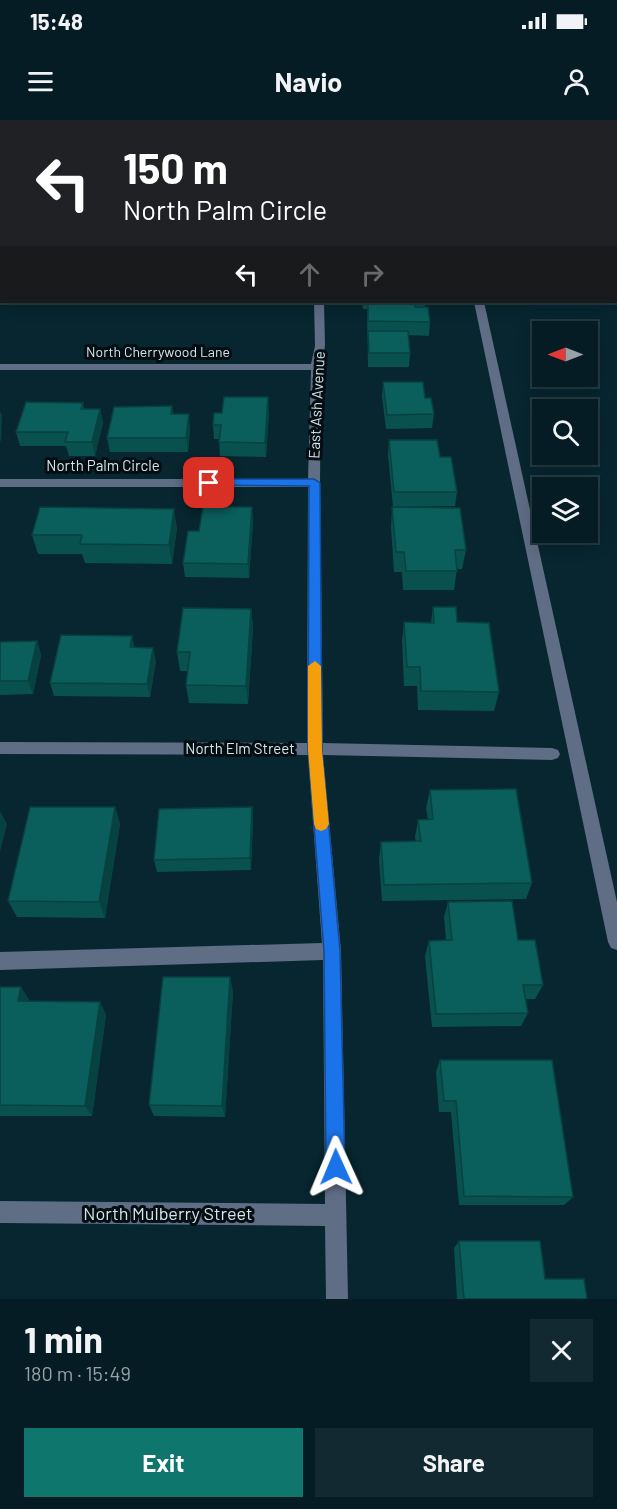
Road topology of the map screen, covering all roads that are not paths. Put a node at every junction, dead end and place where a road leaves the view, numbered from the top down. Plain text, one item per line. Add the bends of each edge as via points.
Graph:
1 (319, 303) edge
2 (479, 303) edge
3 (0, 367) edge
4 (316, 367) junction
5 (0, 483) edge
6 (314, 483) junction
7 (0, 748) edge
8 (315, 750) junction
9 (552, 754) dead end
10 (617, 942) edge
11 (332, 951) junction
12 (0, 961) edge
13 (0, 1212) edge
14 (336, 1215) junction
15 (337, 1299) edge

1 - 4 street, East Ash Avenue via 320,346
2 - 10 street
3 - 4 street, North Cherrywood Lane
4 - 6 street, East Ash Avenue
5 - 6 street, North Palm Circle
6 - 8 street, East Ash Avenue
7 - 8 street, North Elm Street
8 - 9 street, North Elm Street
8 - 11 street, East Ash Avenue
11 - 12 street
11 - 14 street, East Ash Avenue
13 - 14 street, North Mulberry Street
14 - 15 street, East Ash Avenue

